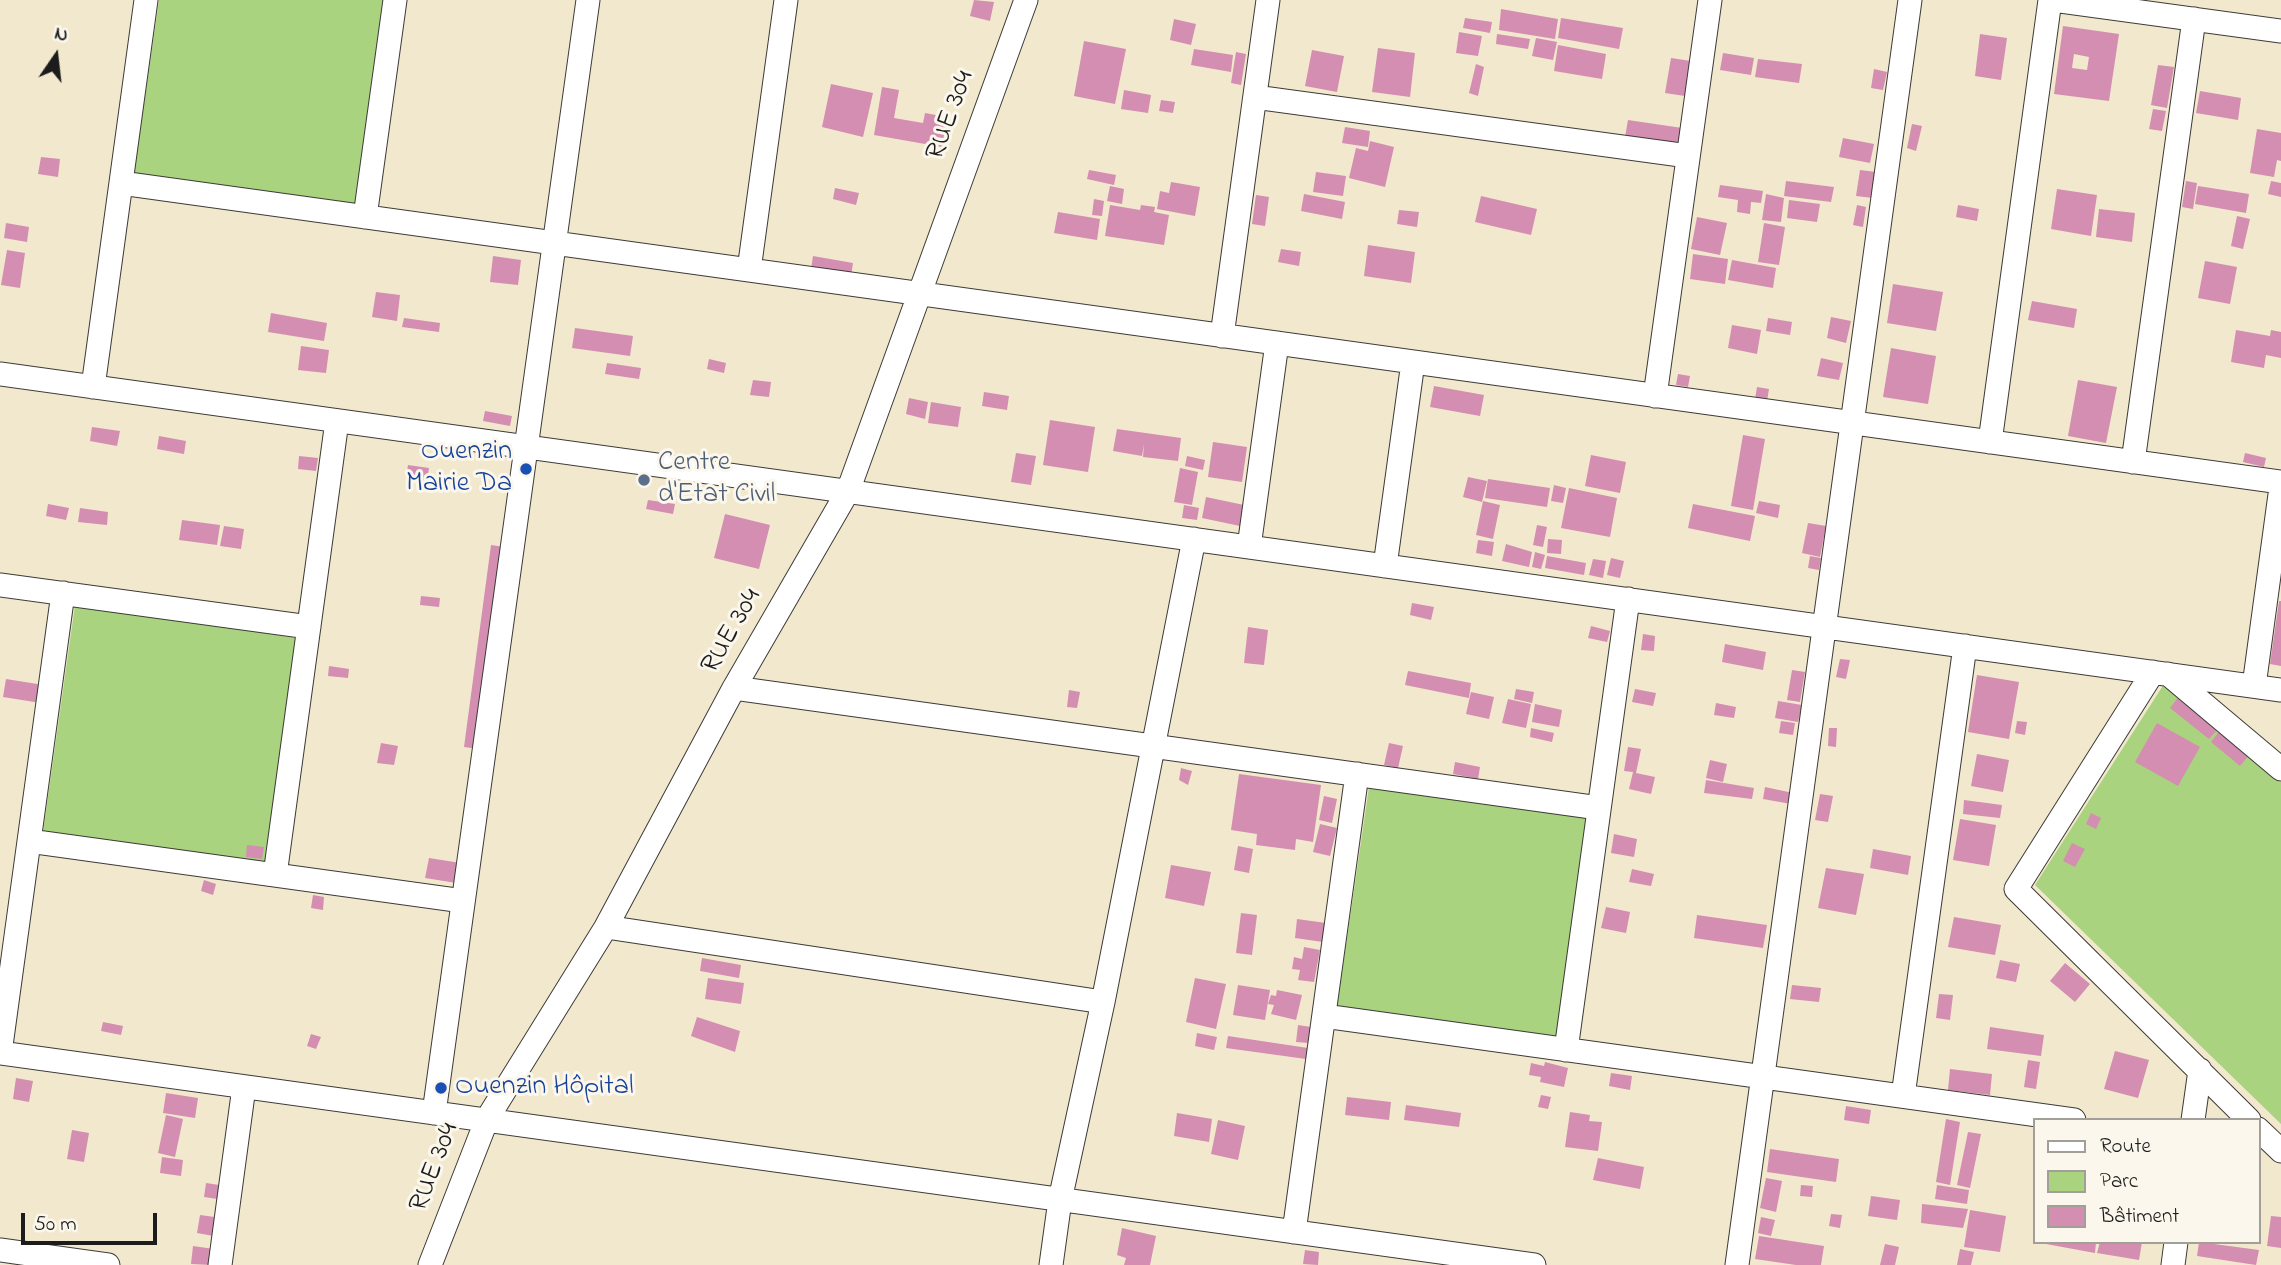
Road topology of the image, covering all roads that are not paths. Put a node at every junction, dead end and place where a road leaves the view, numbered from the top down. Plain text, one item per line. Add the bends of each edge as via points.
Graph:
1 (146, 0) edge
2 (395, 0) edge
3 (588, 0) edge
4 (786, 0) edge
5 (1026, 0) edge
6 (1268, 0) edge
7 (1710, 0) edge
8 (1910, 0) edge
9 (2052, 0) edge
10 (2193, 19) junction
11 (2281, 31) edge
12 (1255, 96) junction
13 (1688, 156) junction
14 (121, 183) junction
15 (365, 217) junction
16 (554, 243) junction
17 (748, 270) junction
18 (919, 294) junction
19 (1222, 336) junction
20 (1277, 343) junction
21 (1413, 362) junction
22 (0, 374) edge
23 (93, 387) junction
24 (1656, 396) junction
25 (337, 421) junction
26 (1853, 423) junction
27 (1990, 442) junction
28 (526, 447) junction
29 (2133, 462) junction
30 (2281, 484) edge
31 (848, 491) junction
32 (1194, 539) junction
33 (1249, 547) junction
34 (1385, 566) junction
35 (0, 584) edge
36 (63, 593) junction
37 (1628, 599) junction
38 (1825, 626) junction
39 (309, 627) junction
40 (1965, 646) junction
41 (2160, 673) junction
42 (2254, 686) junction
43 (734, 688) junction
44 (2281, 690) edge
45 (1153, 746) junction
46 (2281, 769) edge
47 (1357, 774) junction
48 (1599, 808) junction
49 (29, 841) junction
50 (275, 875) junction
51 (463, 901) junction
52 (606, 928) junction
53 (1103, 1002) junction
54 (1324, 1016) junction
55 (1566, 1049) junction
56 (2200, 1070) junction
57 (1763, 1077) junction
58 (244, 1087) junction
59 (1903, 1096) junction
60 (434, 1113) junction
61 (2060, 1118) edge
62 (2193, 1118) edge
63 (2247, 1118) edge
64 (487, 1119) junction
65 (2260, 1132) edge
66 (2272, 1148) edge
67 (1060, 1199) junction
68 (1294, 1232) junction
69 (2176, 1244) edge
70 (0, 1250) edge
71 (108, 1265) edge
72 (219, 1265) edge
73 (430, 1265) edge
74 (1051, 1265) edge
75 (1533, 1265) edge
76 (1737, 1265) edge
77 (2173, 1265) edge

1 - 14 street
2 - 15 street
3 - 16 street
4 - 17 street
5 - 18 street, RUE 304
6 - 12 street
7 - 13 street
8 - 26 street
9 - 10 street
9 - 27 street
10 - 11 street
10 - 29 street
12 - 13 street
12 - 19 street
13 - 24 street
14 - 15 street
14 - 23 street
15 - 16 street
16 - 17 street
16 - 28 street
17 - 18 street
18 - 19 street
18 - 31 street, RUE 304
19 - 20 street
20 - 21 street
20 - 33 street
21 - 24 street
21 - 34 street
22 - 23 street
23 - 25 street
24 - 26 street
25 - 28 street
25 - 39 street
26 - 27 street
26 - 38 street
27 - 29 street
28 - 31 street
28 - 51 street
29 - 30 street
30 - 42 street
31 - 32 street
31 - 43 street, RUE 304
32 - 33 street
32 - 45 street
33 - 34 street
34 - 37 street
35 - 36 street
36 - 39 street
36 - 49 street
37 - 38 street
37 - 48 street
38 - 40 street
38 - 57 street
39 - 50 street
40 - 41 street
40 - 59 street
41 - 42 street
41 - 46 street
41 - 56 street via 2016,889
42 - 44 street
43 - 45 street
43 - 52 street, RUE 304
45 - 47 street
45 - 53 street
47 - 48 street
47 - 54 street
48 - 55 street
49 - 50 street
49 - 58 street via 0,1053
50 - 51 street
51 - 60 street
52 - 53 street
52 - 64 street, RUE 304
53 - 67 street
54 - 55 street
54 - 68 street
55 - 57 street
56 - 62 street
56 - 63 street
57 - 59 street
57 - 76 street
58 - 60 street
58 - 72 street
59 - 61 street
60 - 64 street
64 - 67 street
64 - 73 street, RUE 304
65 - 66 street
67 - 68 street
67 - 74 street
68 - 75 street
69 - 77 street
70 - 71 street

